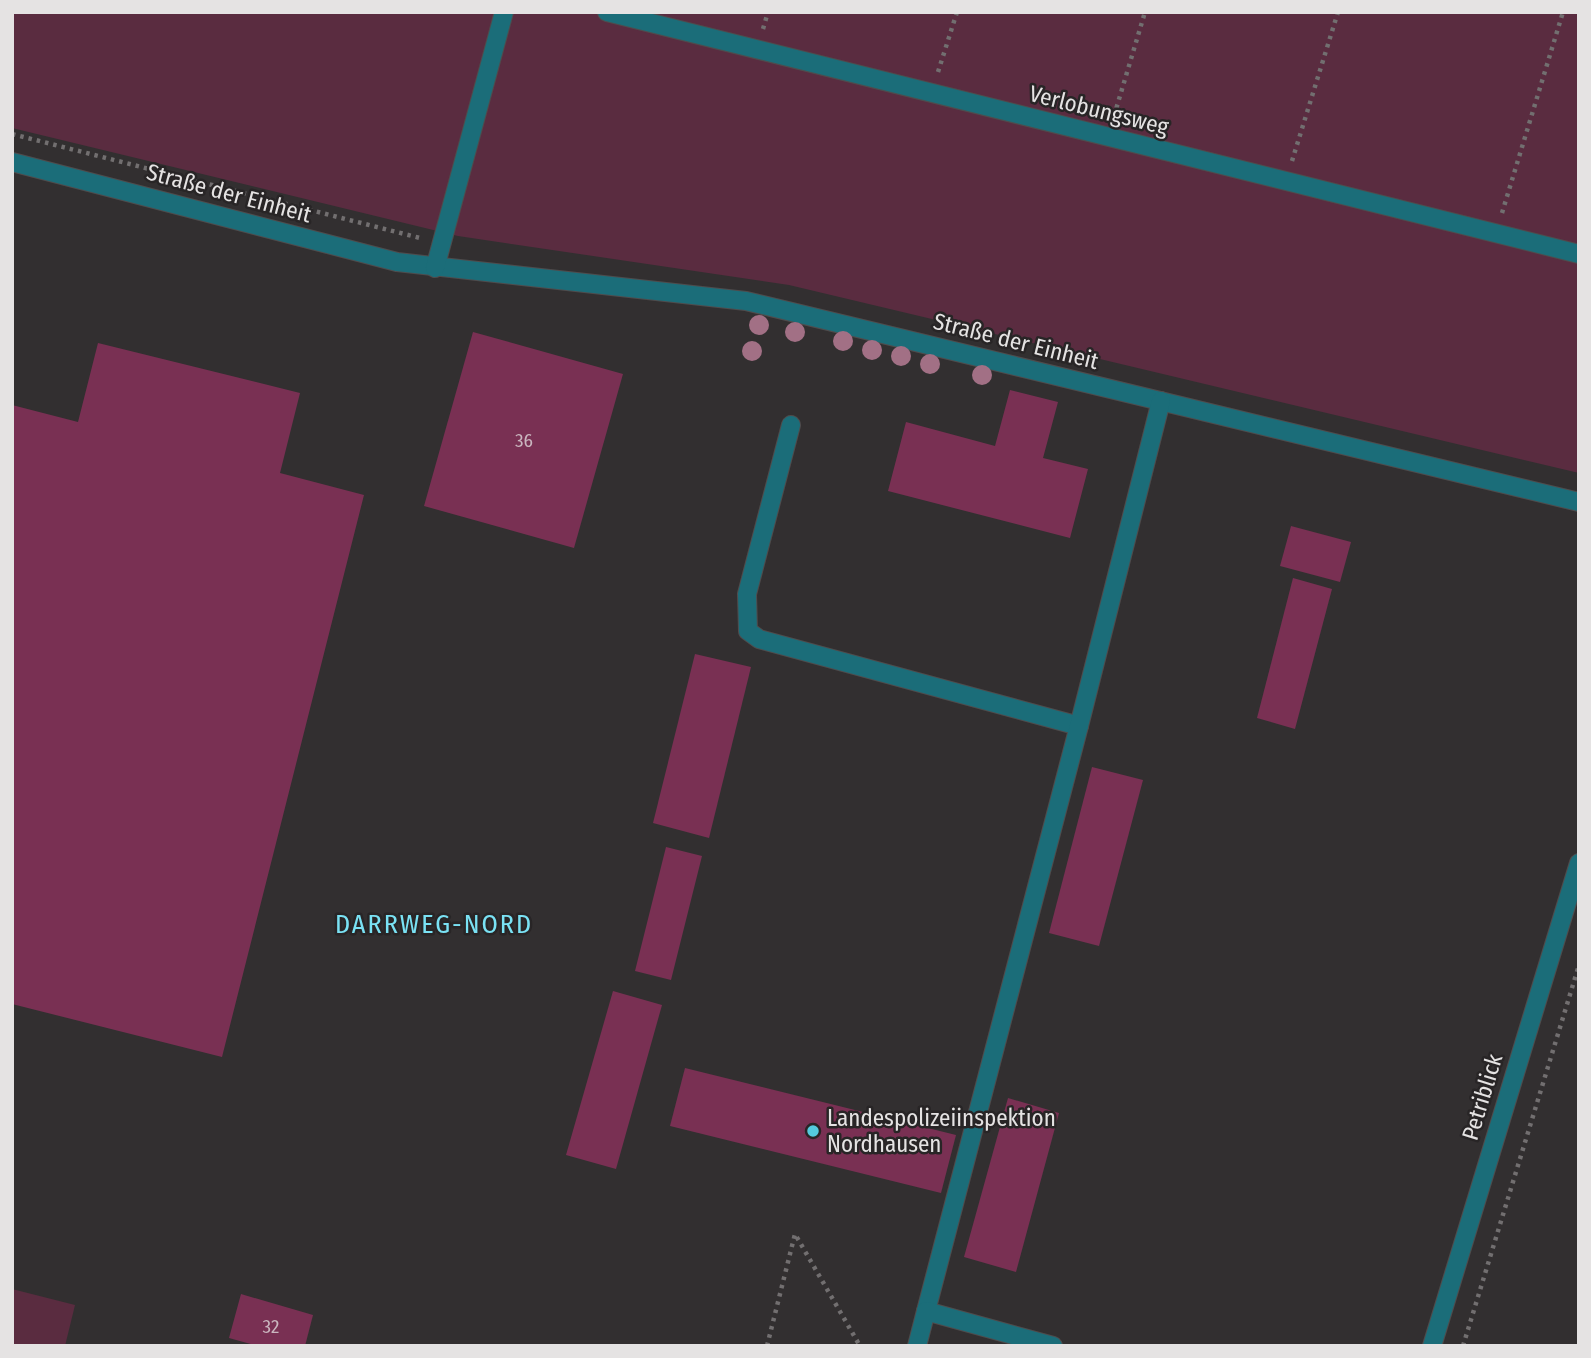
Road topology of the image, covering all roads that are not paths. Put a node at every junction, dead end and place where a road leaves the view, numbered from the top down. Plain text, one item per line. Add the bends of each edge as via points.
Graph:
1 (504, 12) edge
2 (607, 12) edge
3 (12, 162) edge
4 (1579, 254) edge
5 (435, 268) junction
6 (1161, 401) junction
7 (790, 425) dead end
8 (1579, 502) edge
9 (1079, 726) junction
10 (1579, 863) edge
11 (926, 1311) junction
12 (917, 1346) edge
13 (1053, 1346) edge
14 (1433, 1346) edge

1 - 5 street
2 - 4 street, Verlobungsweg
3 - 5 street, Straße der Einheit
5 - 6 street, Straße der Einheit via 746,301
6 - 8 street, Straße der Einheit
6 - 9 street
7 - 9 street via 747,594 748,631 760,639
9 - 11 street
10 - 14 street, Petriblick
11 - 12 street
11 - 13 street

